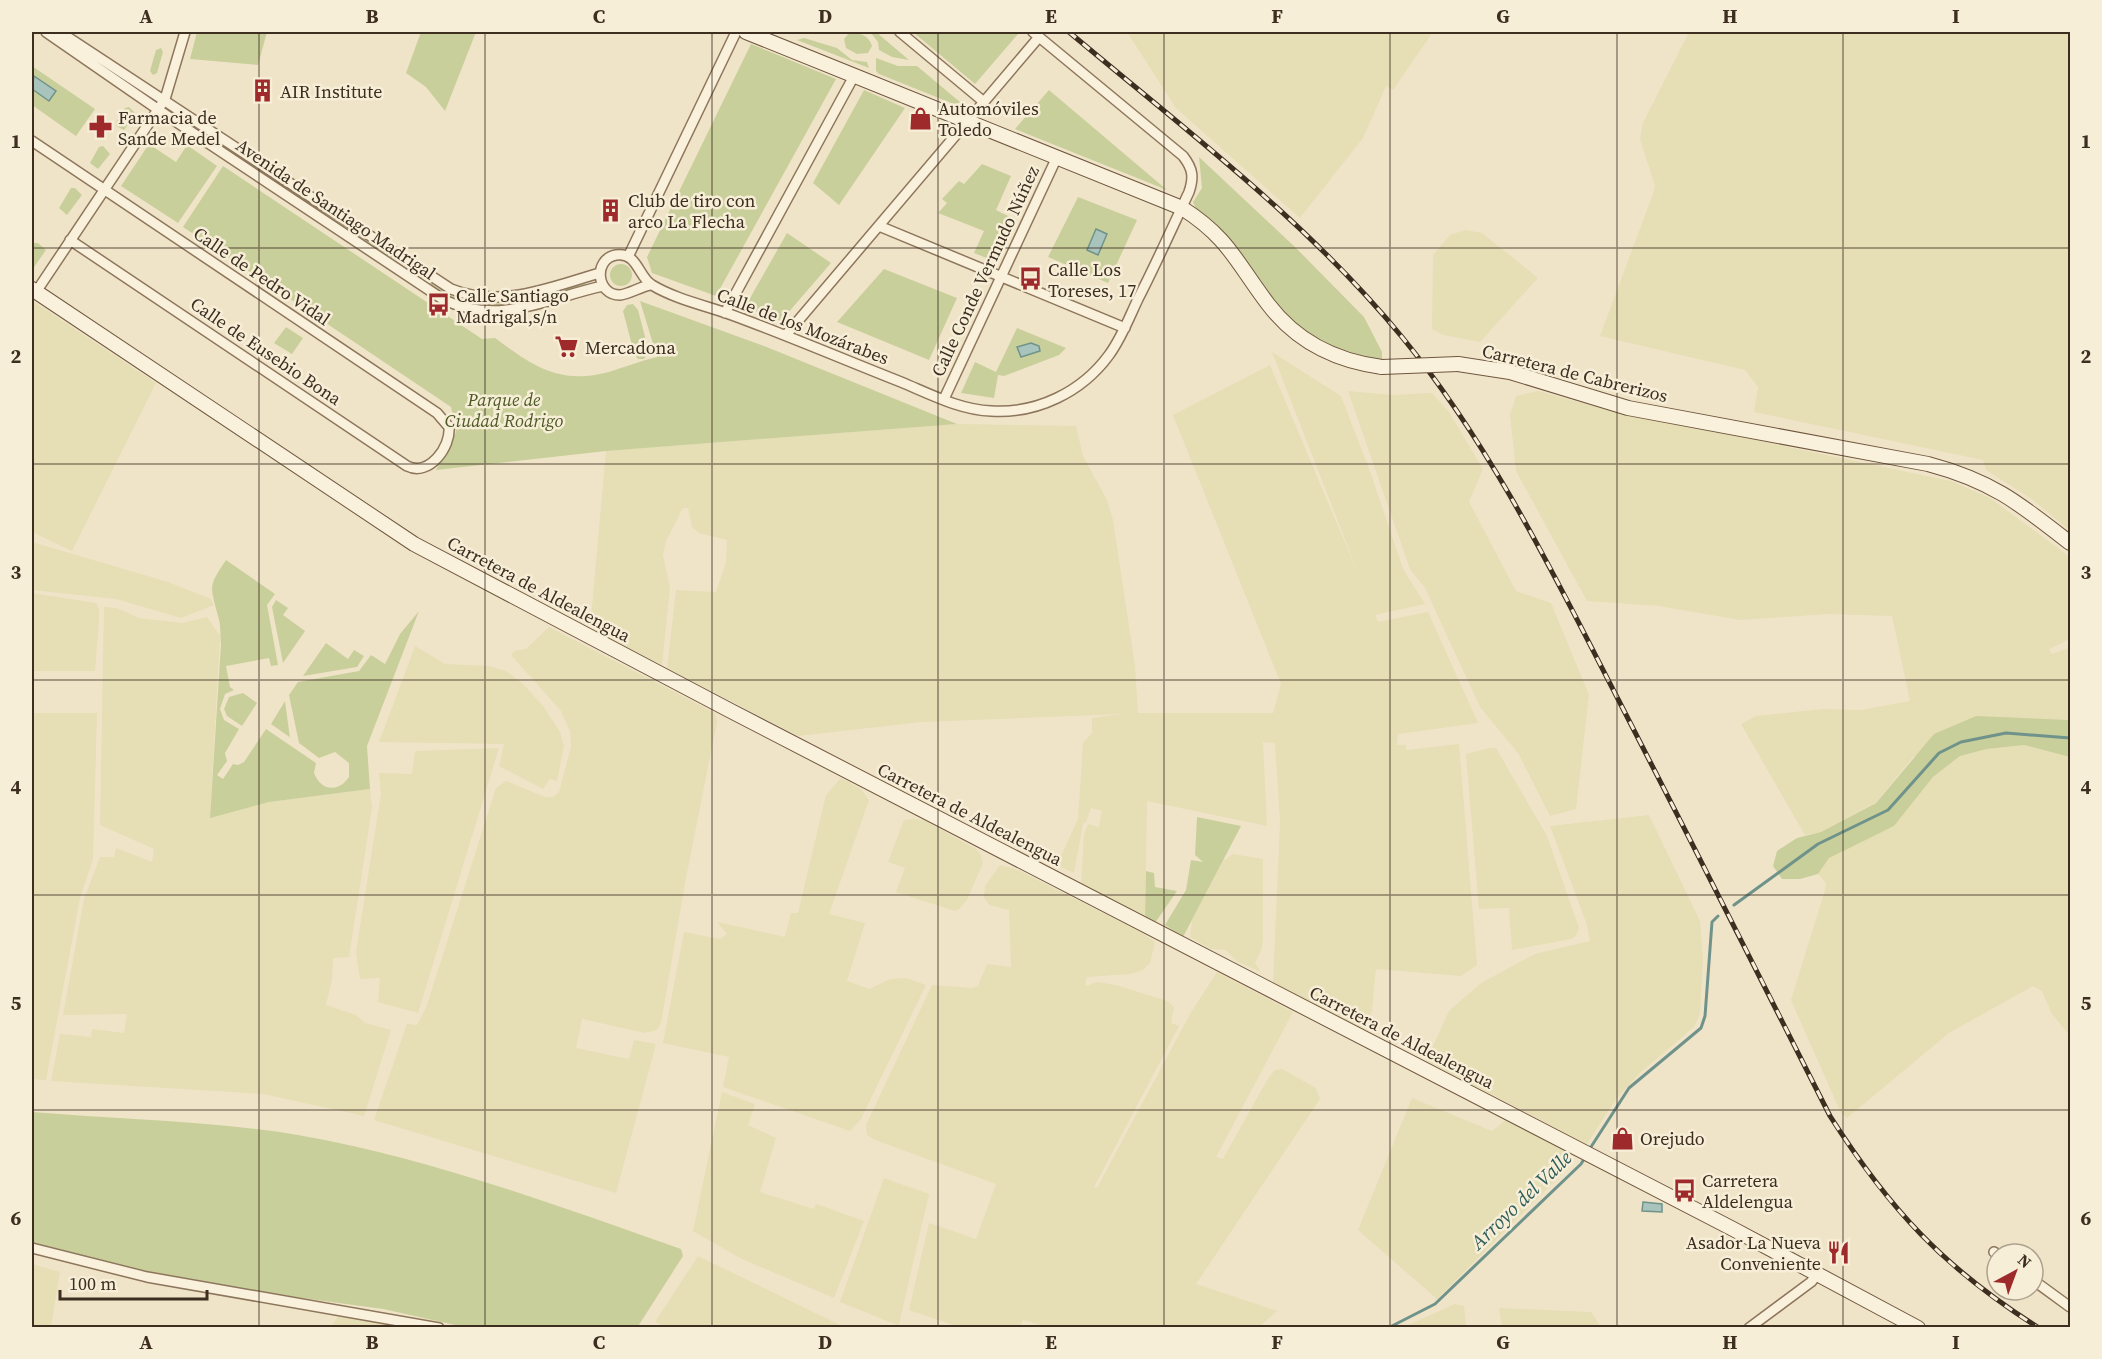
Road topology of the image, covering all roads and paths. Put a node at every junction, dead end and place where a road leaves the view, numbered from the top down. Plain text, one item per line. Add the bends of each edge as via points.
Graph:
1 (46, 32) edge
2 (60, 32) edge
3 (185, 32) edge
4 (736, 32) edge
5 (746, 32) edge
6 (900, 32) edge
7 (1036, 34) edge
8 (854, 76) junction
9 (165, 99) junction
10 (984, 102) junction
11 (158, 110) junction
12 (968, 122) junction
13 (32, 141) edge
14 (1057, 157) junction
15 (103, 189) junction
16 (1182, 208) junction
17 (879, 226) junction
18 (70, 240) junction
19 (628, 256) junction
20 (639, 270) junction
21 (600, 273) junction
22 (1000, 277) junction
23 (650, 285) junction
24 (603, 286) junction
25 (34, 290) edge
26 (633, 290) junction
27 (725, 313) junction
28 (1125, 328) junction
29 (786, 335) junction
30 (944, 399) junction
31 (441, 451) joint
32 (2070, 543) edge
33 (32, 1248) edge
34 (1817, 1275) junction
35 (2045, 1288) edge
36 (2070, 1306) edge
37 (440, 1328) edge
38 (1749, 1328) edge
39 (1918, 1328) edge

1 - 11 street, Avenida de Santiago Madrigal
2 - 9 street, Avenida de Santiago Madrigal
3 - 9 street
4 - 19 street
5 - 8 street, Carretera de Cabrerizos
6 - 10 street
7 - 10 street
7 - 16 street, Calle de los Mozárabes via 1183,156 1193,176
8 - 12 street, Carretera de Cabrerizos
8 - 27 street
9 - 11 street
9 - 21 street, Avenida de Santiago Madrigal via 451,289 471,296 512,298
10 - 12 street
11 - 15 street
11 - 24 street, Avenida de Santiago Madrigal via 456,306 512,311
12 - 14 street, Carretera de Cabrerizos
12 - 17 street
13 - 15 street, Calle de Pedro Vidal
14 - 16 street, Carretera de Cabrerizos
14 - 22 street, Calle Conde Vermudo Núñez
15 - 18 street
15 - 31 street, Calle de Pedro Vidal via 444,419 449,430
16 - 28 street, Calle de los Mozárabes
16 - 32 street, Carretera de Cabrerizos, bridge via 1223,239 1268,304 1300,337 1330,354 1382,367 1458,364 1510,372 1628,408 1928,464 2003,492
17 - 22 street
17 - 29 street
18 - 25 street
18 - 31 street, Calle de Eusebio Bona via 407,466 424,468
19 - 20 street
19 - 21 street via 615,255 605,261
20 - 23 street
20 - 26 street
21 - 24 street
22 - 28 street
22 - 30 street, Calle Conde Vermudo Núñez
23 - 26 street
23 - 27 street, Calle de los Mozárabes
24 - 26 street via 614,294
25 - 34 street, Carretera de Aldealengua via 414,544
27 - 29 street, Calle de los Mozárabes
28 - 30 street, Calle de los Mozárabes via 1099,368 1061,397 1005,412 983,411
29 - 30 street, Calle de los Mozárabes
33 - 37 street via 147,1277
34 - 38 street
34 - 39 street, Carretera de Aldealengua
35 - 36 street

